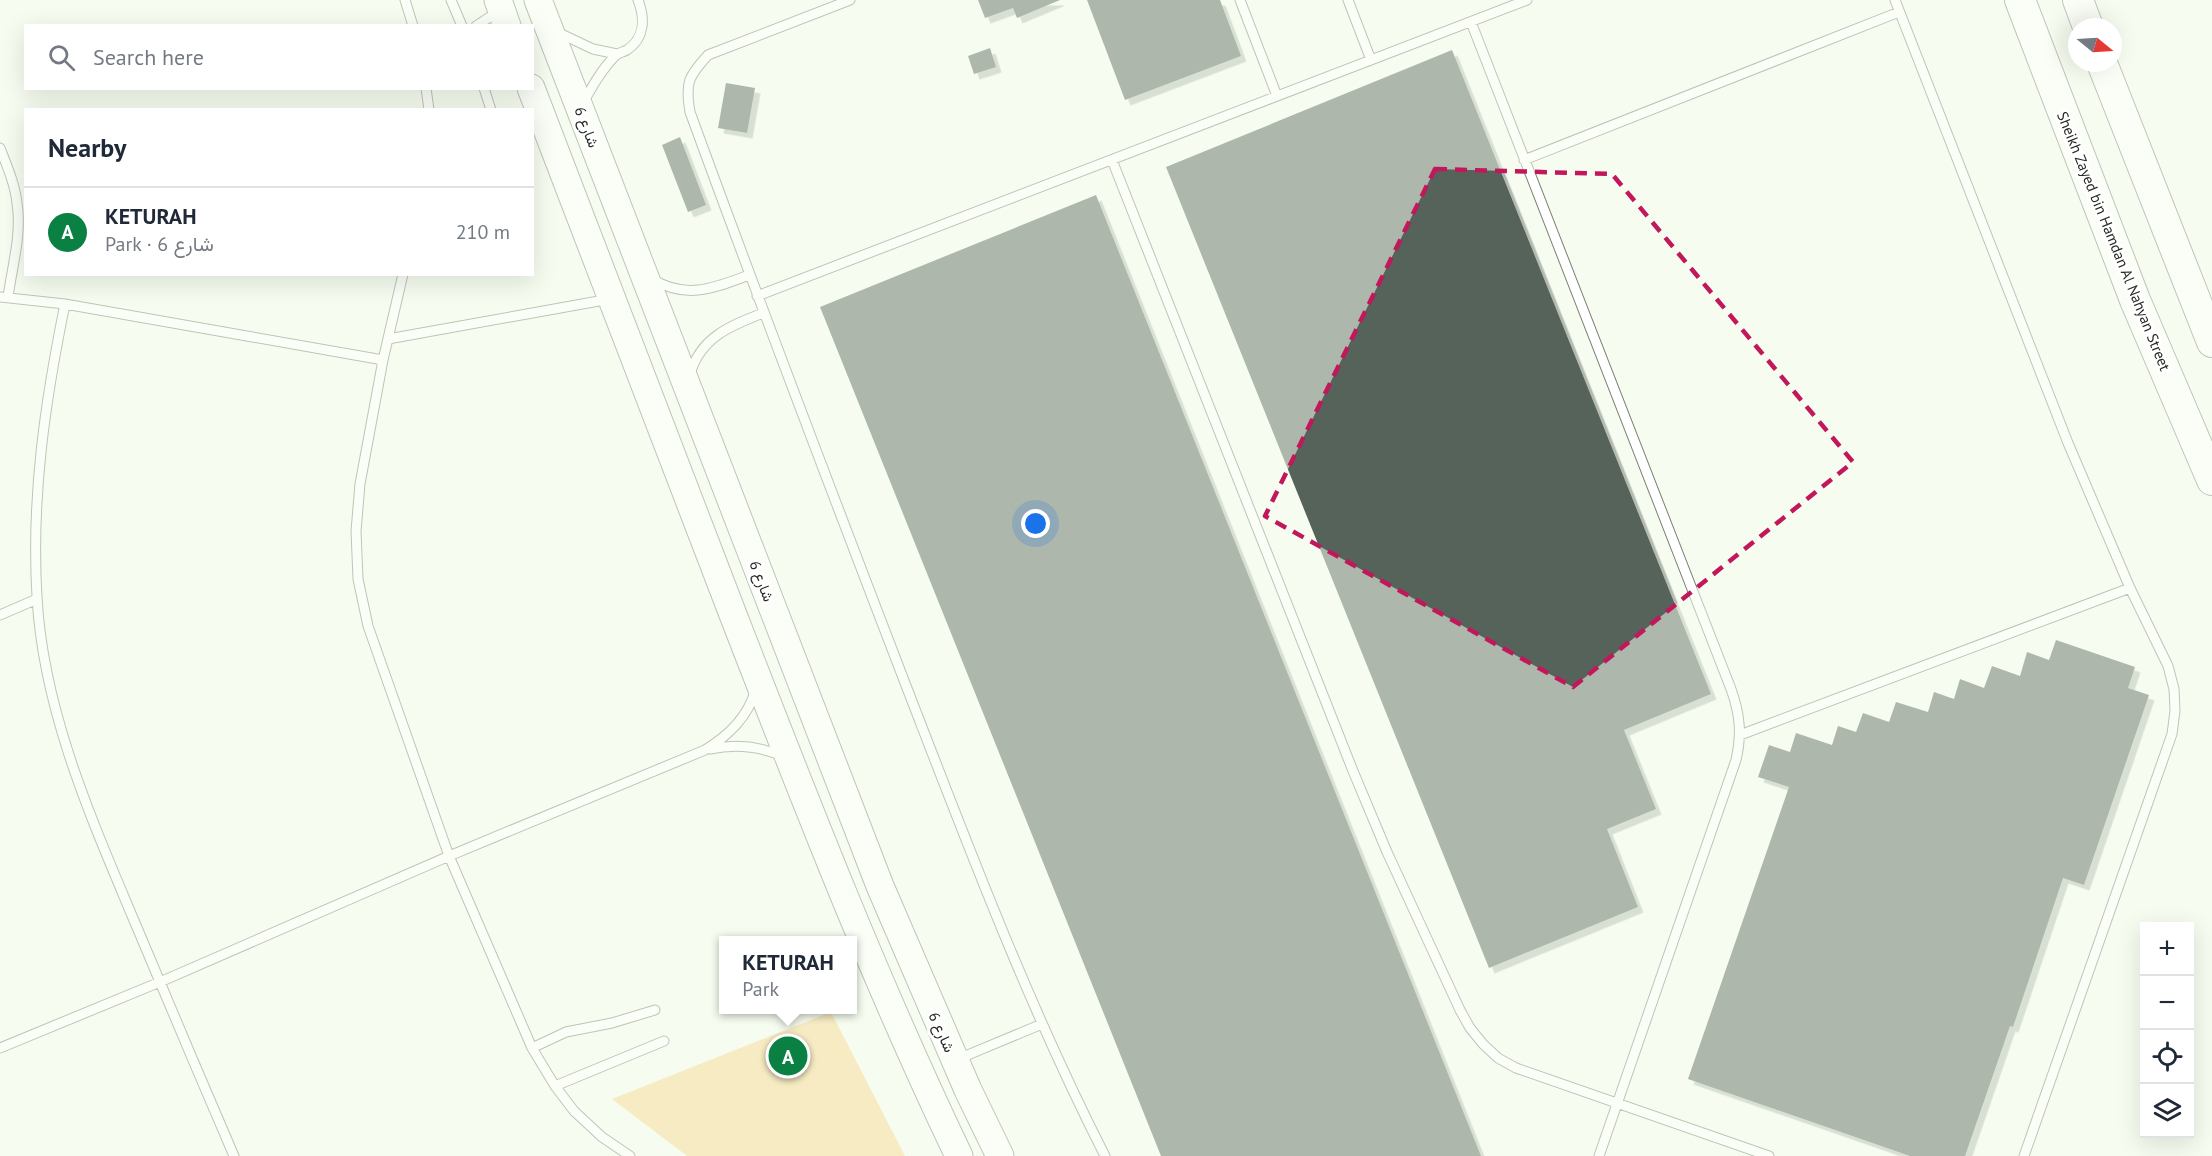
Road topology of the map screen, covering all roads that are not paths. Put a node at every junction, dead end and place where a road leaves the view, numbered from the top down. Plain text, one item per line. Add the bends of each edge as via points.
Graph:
1 (405, 0) edge
2 (451, 0) edge
3 (538, 0) edge
4 (638, 0) edge
5 (850, 0) edge
6 (1240, 0) edge
7 (1348, 0) edge
8 (1527, 0) edge
9 (1895, 0) edge
10 (2020, 0) edge
11 (2078, 0) edge
12 (502, 12) edge
13 (1899, 12) junction
14 (2085, 18) edge
15 (1471, 22) junction
16 (412, 24) edge
17 (461, 24) edge
18 (480, 24) edge
19 (548, 27) junction
20 (616, 54) junction
21 (1371, 60) junction
22 (2106, 72) edge
23 (426, 90) edge
24 (485, 90) edge
25 (532, 90) edge
26 (1277, 96) junction
27 (429, 108) edge
28 (490, 108) edge
29 (580, 108) junction
30 (0, 148) edge
31 (1112, 160) junction
32 (1524, 160) junction
33 (642, 271) junction
34 (749, 275) junction
35 (403, 276) edge
36 (757, 296) junction
37 (4, 297) edge
38 (611, 298) junction
39 (65, 304) junction
40 (763, 313) junction
41 (388, 339) junction
42 (2212, 342) edge
43 (383, 360) junction
44 (686, 388) junction
45 (2212, 480) edge
46 (2130, 588) junction
47 (37, 599) junction
48 (0, 615) edge
49 (759, 679) junction
50 (1740, 735) junction
51 (705, 750) junction
52 (790, 760) junction
53 (449, 856) junction
54 (160, 982) junction
55 (655, 1011) dead end
56 (1042, 1024) junction
57 (664, 1041) dead end
58 (0, 1048) edge
59 (531, 1048) junction
60 (955, 1060) junction
61 (555, 1086) junction
62 (1617, 1103) junction
63 (234, 1156) edge
64 (630, 1156) edge
65 (959, 1156) edge
66 (1000, 1156) edge
67 (1105, 1156) edge
68 (1599, 1156) edge
69 (1770, 1156) edge
70 (2024, 1156) edge

1 - 16 lane
2 - 17 lane
3 - 19 street, شارع 6
4 - 20 lane via 644,22 641,33 636,42
5 - 34 lane via 708,55 693,71 686,91 690,112
6 - 26 lane
7 - 21 lane
8 - 15 lane
9 - 13 lane
10 - 45 main road, Sheikh Zayed bin Hamdan Al Nahyan Street via 2135,300
11 - 14 main road
12 - 18 lane
13 - 32 lane
13 - 46 lane via 2068,443
15 - 21 lane
15 - 32 lane
19 - 20 lane via 593,49
19 - 29 street, شارع 6
20 - 29 lane
21 - 26 lane
22 - 42 main road
23 - 27 lane
24 - 28 lane
25 - 38 street
26 - 31 lane
29 - 33 street, شارع 6
30 - 37 lane via 18,204 17,237
31 - 36 lane
31 - 62 lane via 1353,771 1460,1010 1470,1028 1498,1058
32 - 50 lane via 1731,689
33 - 34 lane via 667,287 697,291
33 - 44 street, شارع 6
34 - 36 lane
35 - 41 lane
36 - 40 lane
37 - 39 lane
38 - 41 lane
38 - 49 street
39 - 43 lane
39 - 47 lane via 42,431 37,495
40 - 44 lane via 726,327 711,339 699,353
40 - 56 lane via 989,900
41 - 43 lane
43 - 53 lane via 360,484 356,531 358,579 382,671
44 - 60 street, شارع 6 via 880,886
46 - 50 lane
46 - 70 lane via 2168,666 2174,689 2172,734
47 - 48 lane
47 - 54 lane via 49,681 81,792
49 - 51 lane via 734,728
49 - 52 street
50 - 62 lane via 1732,772
51 - 52 lane via 722,746 757,748
51 - 53 lane
52 - 65 street via 888,1002
53 - 54 lane
53 - 59 lane
54 - 58 lane
54 - 63 lane
55 - 59 lane via 573,1030
56 - 60 lane
56 - 67 lane
57 - 61 lane
59 - 61 lane
60 - 66 street, شارع 6
61 - 64 lane via 574,1111
62 - 68 lane
62 - 69 lane

